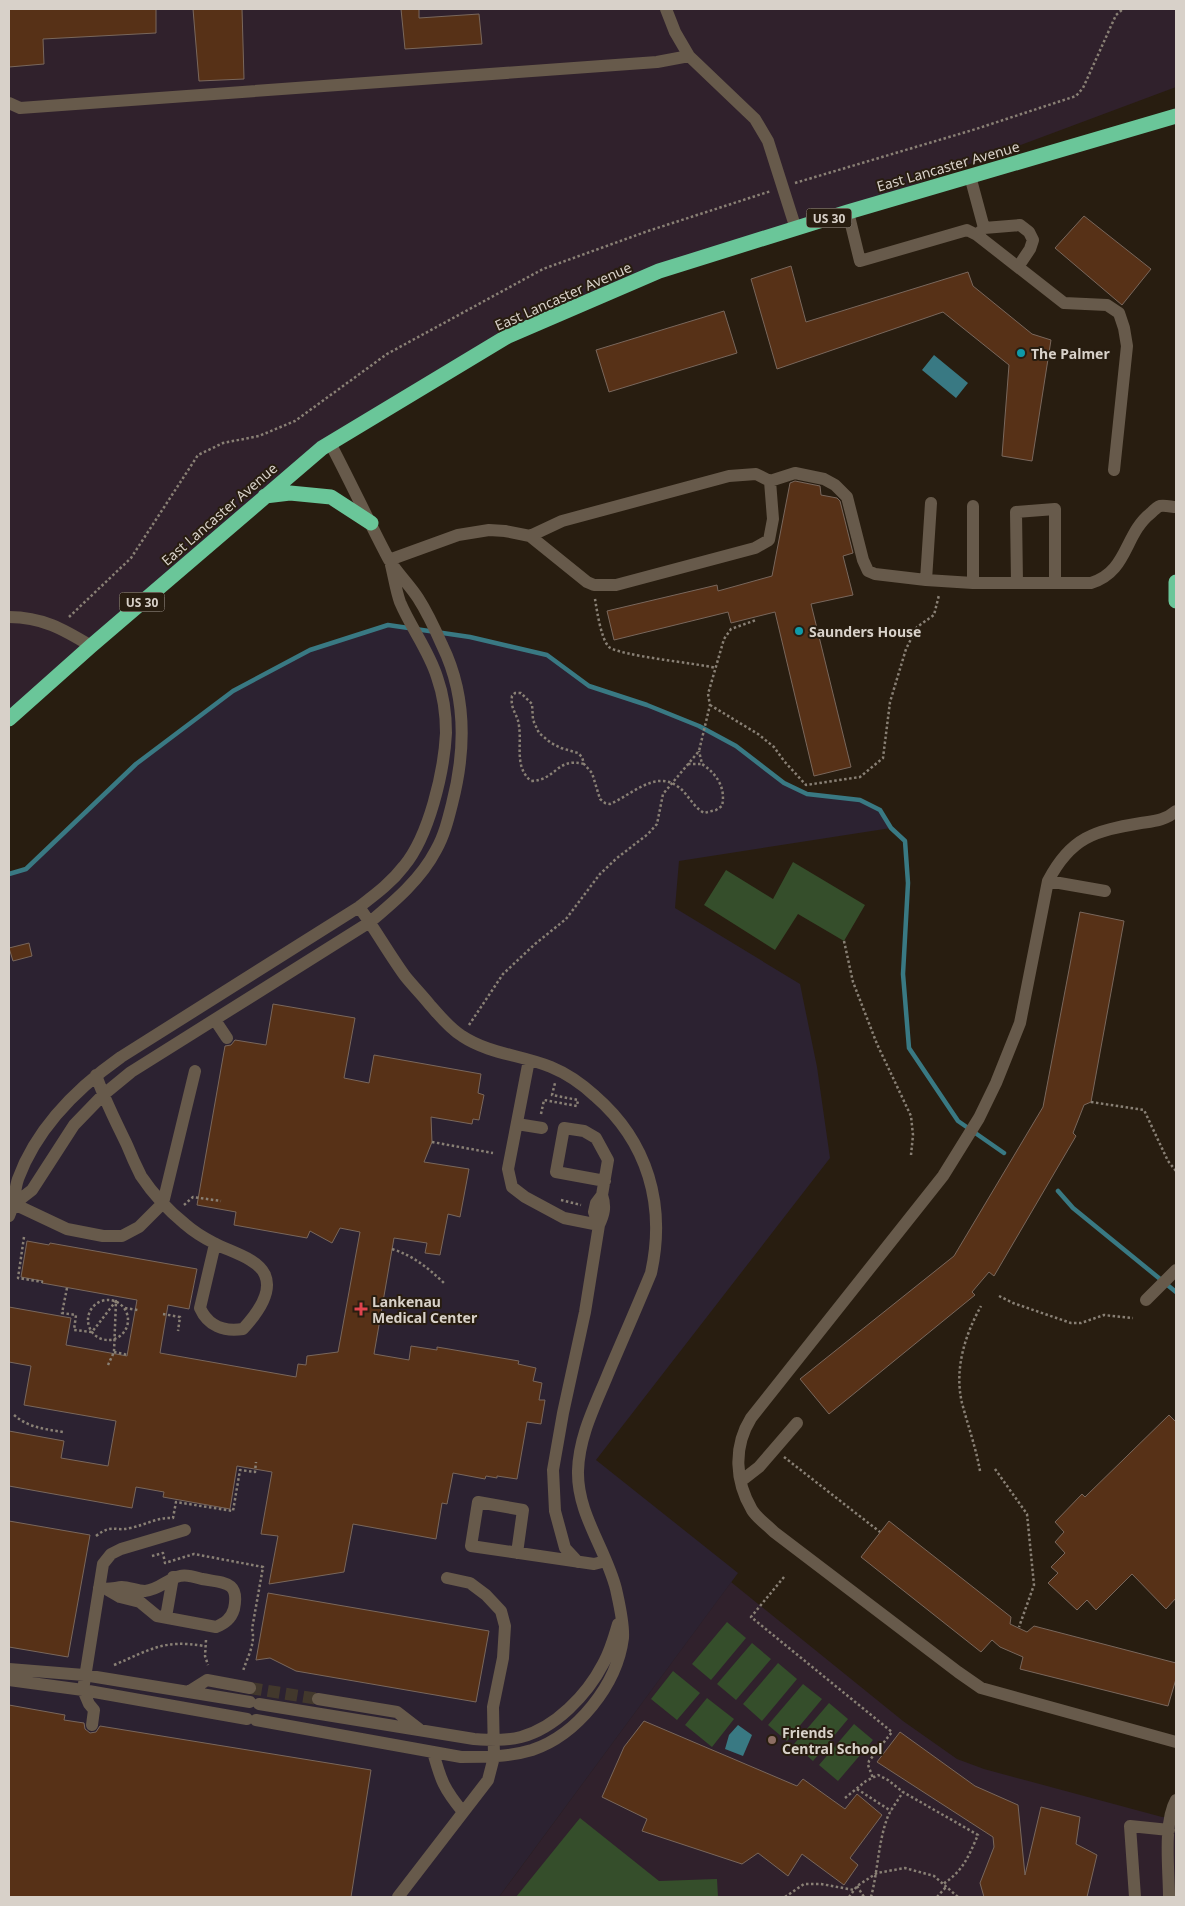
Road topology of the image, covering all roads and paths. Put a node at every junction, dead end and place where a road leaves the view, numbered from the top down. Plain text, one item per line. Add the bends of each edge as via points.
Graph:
1 (666, 9) edge
2 (689, 56) junction
3 (9, 103) edge
4 (1176, 116) edge
5 (970, 176) junction
6 (848, 212) junction
7 (796, 229) junction
8 (981, 232) junction
9 (1018, 267) junction
10 (330, 443) junction
11 (1114, 470) dead end
12 (770, 481) junction
13 (265, 496) junction
14 (931, 503) dead end
15 (973, 506) dead end
16 (1176, 507) edge
17 (371, 523) junction
18 (530, 536) junction
19 (389, 560) junction
20 (926, 580) junction
21 (943, 581) junction
22 (1176, 582) edge
23 (973, 583) junction
24 (1017, 583) junction
25 (1055, 583) junction
26 (594, 585) junction
27 (1176, 601) edge
28 (9, 616) edge
29 (756, 620) dead end
30 (91, 646) junction
31 (716, 668) junction
32 (710, 706) junction
33 (9, 719) edge
34 (699, 751) junction
35 (584, 764) junction
36 (688, 764) junction
37 (702, 764) junction
38 (671, 783) junction
39 (1176, 811) edge
40 (1048, 881) junction
41 (1105, 891) dead end
42 (359, 907) junction
43 (370, 922) junction
44 (844, 941) dead end
45 (215, 1020) junction
46 (461, 1036) junction
47 (227, 1038) dead end
48 (529, 1060) junction
49 (195, 1071) dead end
50 (96, 1075) junction
51 (557, 1081) dead end
52 (103, 1095) junction
53 (1091, 1102) dead end
54 (517, 1124) junction
55 (541, 1128) joint
56 (432, 1142) dead end
57 (493, 1153) dead end
58 (911, 1154) dead end
59 (1176, 1170) edge
60 (605, 1181) junction
61 (221, 1201) dead end
62 (163, 1203) junction
63 (14, 1204) junction
64 (184, 1205) dead end
65 (9, 1216) edge
66 (599, 1225) junction
67 (24, 1237) dead end
68 (215, 1244) junction
69 (392, 1249) dead end
70 (1176, 1270) edge
71 (43, 1282) dead end
72 (444, 1283) dead end
73 (66, 1288) dead end
74 (999, 1296) dead end
75 (1146, 1300) dead end
76 (116, 1302) junction
77 (981, 1306) dead end
78 (125, 1308) junction
79 (138, 1310) dead end
80 (163, 1314) dead end
81 (1133, 1318) dead end
82 (178, 1331) dead end
83 (92, 1332) junction
84 (114, 1340) junction
85 (114, 1352) junction
86 (128, 1355) dead end
87 (108, 1365) dead end
88 (14, 1415) dead end
89 (797, 1423) dead end
90 (63, 1432) dead end
91 (774, 1449) junction
92 (256, 1462) dead end
93 (994, 1469) dead end
94 (980, 1471) dead end
95 (741, 1481) junction
96 (185, 1530) dead end
97 (880, 1532) dead end
98 (96, 1536) dead end
99 (164, 1553) dead end
100 (517, 1553) junction
101 (578, 1562) junction
102 (606, 1562) junction
103 (165, 1563) dead end
104 (784, 1577) dead end
105 (173, 1578) junction
106 (447, 1578) dead end
107 (104, 1589) junction
108 (620, 1614) junction
109 (166, 1617) junction
110 (209, 1625) junction
111 (1019, 1627) dead end
112 (204, 1646) junction
113 (114, 1665) dead end
114 (208, 1665) dead end
115 (9, 1669) edge
116 (84, 1675) junction
117 (9, 1680) edge
118 (250, 1688) tunnel mouth
119 (83, 1690) junction
120 (188, 1692) junction
121 (318, 1699) tunnel mouth
122 (89, 1724) dead end
123 (420, 1730) junction
124 (493, 1740) junction
125 (1176, 1742) edge
126 (433, 1752) junction
127 (494, 1757) junction
128 (873, 1778) junction
129 (857, 1789) junction
130 (903, 1792) junction
131 (845, 1798) dead end
132 (1176, 1800) edge
133 (891, 1811) junction
134 (463, 1812) junction
135 (1168, 1830) junction
136 (877, 1873) junction
137 (945, 1886) junction
138 (856, 1888) junction
139 (398, 1897) edge
140 (785, 1897) edge
141 (850, 1897) edge
142 (864, 1897) edge
143 (871, 1897) edge
144 (937, 1897) edge
145 (958, 1897) edge
146 (1135, 1897) edge
147 (1169, 1897) edge

1 - 2 lane
2 - 3 lane via 657,62 20,108
2 - 7 lane via 755,119 768,141
4 - 5 highway, East Lancaster Avenue / US 30
5 - 6 highway, East Lancaster Avenue / US 30
5 - 8 lane
6 - 7 highway, East Lancaster Avenue / US 30
6 - 8 lane via 860,260 966,230
7 - 10 highway, East Lancaster Avenue / US 30 via 659,271 508,336
8 - 9 lane
8 - 9 lane via 1020,224 1033,240
9 - 11 lane via 1064,303 1107,305 1119,312 1127,346
10 - 13 highway, East Lancaster Avenue / US 30
10 - 17 lane
12 - 18 lane via 756,474 729,476 562,521
12 - 20 lane via 795,473 824,479 835,485 847,497 868,571
12 - 26 lane via 772,519 769,540 756,548 616,585
13 - 17 highway via 290,493 331,497
13 - 30 highway, East Lancaster Avenue / US 30
14 - 20 lane
15 - 23 lane
16 - 25 lane via 1160,506 1144,518 1116,567 1101,580
17 - 19 lane
18 - 19 lane via 497,531 458,535
18 - 26 lane
19 - 42 lane via 400,601 437,676 446,732 434,800 417,846 388,886
19 - 43 lane via 418,598 443,646 460,698 463,730 457,785 447,825 436,850 400,897
20 - 21 lane
21 - 23 lane
21 - 32 path via 934,615 917,628 906,649 890,702 883,758 860,777 806,785 774,747
22 - 27 highway
23 - 24 lane
24 - 25 lane
24 - 25 lane via 1016,512 1055,509
26 - 31 path via 603,637 609,647
28 - 30 lane via 28,617 63,629
29 - 31 path via 731,629 724,639
30 - 33 highway, East Lancaster Avenue / US 30
31 - 32 path via 708,694
32 - 34 path
34 - 36 path
34 - 37 path
35 - 35 path via 578,753 551,743 539,733 533,720 532,704 526,697 521,693 512,696 511,706 519,724 520,765 524,776 531,781 541,781 567,763
35 - 38 path via 592,773 600,800 605,803 618,801 659,780
36 - 37 path
36 - 38 path
37 - 38 path via 721,784 722,806 716,810 704,813
38 - 46 path via 663,794 657,824 600,874 566,919 504,974
39 - 40 lane via 1161,820 1114,828 1085,838 1062,857
40 - 41 lane
40 - 95 lane via 1020,1023 979,1118 942,1176 751,1418 738,1445
42 - 43 lane
42 - 50 lane
43 - 45 lane
43 - 46 lane via 406,976
44 - 58 path via 856,991 877,1044 912,1116
45 - 47 lane
45 - 52 lane via 131,1072
46 - 48 lane via 491,1050
48 - 54 lane
48 - 102 lane via 569,1075 620,1120 642,1156 655,1204 657,1232 651,1273 586,1428 580,1451 580,1493
49 - 62 lane
50 - 52 lane
50 - 63 lane via 58,1111 42,1134 18,1180
51 - 55 path via 552,1095 578,1100 577,1106 544,1100
52 - 62 lane via 141,1176
52 - 63 lane via 74,1125 32,1190
53 - 59 path via 1144,1110 1168,1162
54 - 55 lane
54 - 66 lane via 508,1169 512,1187 564,1218
56 - 57 path
60 - 60 lane via 608,1160 596,1138 584,1131 564,1128 556,1172
60 - 66 lane via 594,1212
61 - 64 path via 193,1197
62 - 63 lane via 139,1227 122,1236 67,1229
62 - 68 lane via 186,1225
63 - 65 lane
66 - 101 lane via 553,1470 555,1511 565,1548
67 - 71 path via 18,1278
68 - 68 lane via 200,1308 210,1323 229,1329 243,1329 265,1294 268,1286 265,1275 250,1261
69 - 72 path via 423,1264
70 - 75 lane
73 - 83 path via 62,1313 76,1315 74,1330
74 - 81 path via 1071,1323 1104,1316
76 - 78 path
76 - 83 path
76 - 83 path via 106,1300 94,1306 88,1319
76 - 84 path
77 - 94 path via 969,1329 960,1376 962,1401
78 - 79 path
78 - 84 path via 129,1321 127,1328
80 - 82 path via 180,1317
83 - 84 path via 100,1339
84 - 85 path
85 - 86 path
85 - 87 path
88 - 90 path via 35,1428
89 - 91 lane
91 - 95 lane
91 - 97 path
92 - 98 path via 254,1472 240,1470 233,1511 176,1502 173,1518 162,1517 128,1529 111,1528
93 - 111 path via 1027,1514 1034,1585
95 - 125 lane via 752,1511 774,1532 981,1688
96 - 107 lane via 111,1554 103,1564
99 - 103 path
100 - 100 lane via 471,1546 478,1502 523,1510
100 - 101 lane
101 - 102 lane
102 - 108 lane via 616,1588
104 - 128 path via 751,1617 892,1732 869,1761
105 - 107 lane via 162,1586 144,1591 123,1587
105 - 109 lane
105 - 110 lane via 182,1575 226,1583 233,1589 237,1597 232,1616 216,1627
106 - 124 lane via 470,1583 501,1610 503,1658 494,1707
107 - 109 lane via 140,1602 157,1616
107 - 116 lane
108 - 124 lane via 603,1665 569,1707 538,1730 520,1737
108 - 127 lane via 623,1636 620,1652 614,1670 592,1705 547,1744
109 - 110 lane
110 - 112 path
112 - 113 path via 170,1643
112 - 114 path
115 - 116 lane
116 - 119 lane
116 - 120 lane
117 - 119 lane
118 - 120 lane via 207,1680
119 - 122 lane via 89,1704
119 - 126 lane
120 - 123 lane
121 - 123 lane via 398,1712
123 - 124 lane
124 - 127 lane
126 - 127 lane via 461,1757
126 - 134 lane via 447,1793
127 - 134 lane via 488,1780
128 - 129 path
128 - 130 path via 878,1776 888,1780
129 - 131 path
129 - 133 path
130 - 133 path
130 - 137 path via 978,1835 956,1875
132 - 135 lane via 1170,1812
133 - 136 path via 880,1847
134 - 139 lane
135 - 146 lane via 1130,1826
135 - 147 lane
136 - 137 path via 914,1869 934,1876
136 - 138 path
136 - 143 path
137 - 144 path
137 - 145 path
138 - 140 path via 804,1884
138 - 141 path
138 - 142 path

